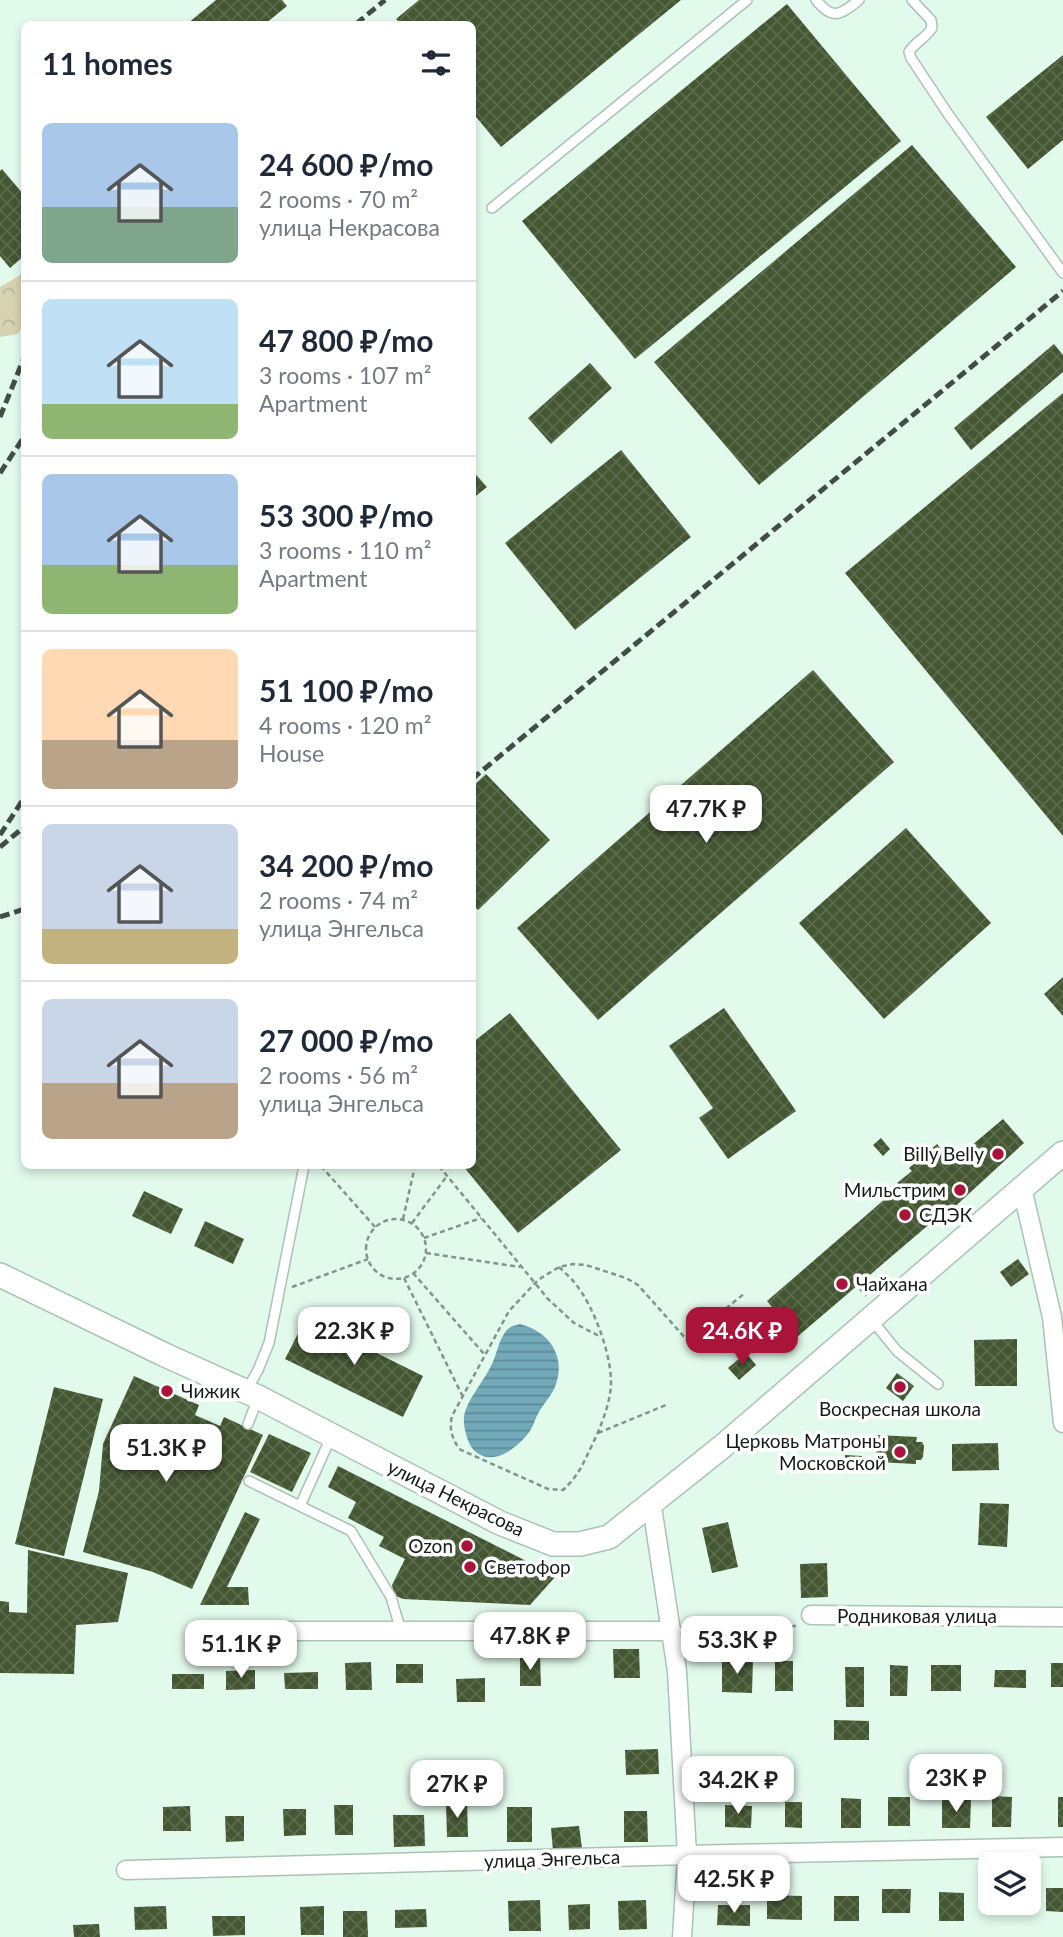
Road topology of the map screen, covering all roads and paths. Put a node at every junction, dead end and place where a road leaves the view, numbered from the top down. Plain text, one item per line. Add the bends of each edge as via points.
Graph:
1 (747, 0) edge
2 (816, 0) edge
3 (859, 0) edge
4 (912, 0) edge
5 (492, 208) dead end
6 (1063, 273) edge
7 (1063, 1153) edge
8 (303, 1169) edge
9 (324, 1169) edge
10 (414, 1169) edge
11 (442, 1169) edge
12 (447, 1175) junction
13 (1022, 1188) junction
14 (481, 1218) junction
15 (403, 1219) junction
16 (412, 1223) junction
17 (375, 1227) junction
18 (424, 1238) junction
19 (426, 1253) junction
20 (368, 1259) junction
21 (521, 1267) junction
22 (559, 1267) junction
23 (413, 1273) junction
24 (0, 1276) edge
25 (404, 1278) junction
26 (534, 1283) junction
27 (281, 1291) junction
28 (745, 1293) dead end
29 (870, 1319) junction
30 (603, 1338) junction
31 (485, 1356) junction
32 (938, 1384) dead end
33 (252, 1394) junction
34 (463, 1397) junction
35 (666, 1405) dead end
36 (1063, 1423) edge
37 (248, 1424) dead end
38 (598, 1433) junction
39 (332, 1435) junction
40 (249, 1482) dead end
41 (650, 1503) junction
42 (300, 1506) junction
43 (811, 1615) joint
44 (1063, 1617) edge
45 (228, 1631) dead end
46 (401, 1631) junction
47 (672, 1631) junction
48 (1063, 1847) edge
49 (687, 1855) junction
50 (126, 1870) dead end
51 (682, 1937) edge

1 - 5 lane
2 - 3 lane via 834,15
4 - 6 lane via 931,20 932,28 912,47 911,58
7 - 13 street, улица Некрасова
8 - 27 lane
9 - 17 path
10 - 15 path
11 - 12 path
12 - 14 path
12 - 16 path
13 - 29 street, улица Некрасова
13 - 36 street via 1052,1317
14 - 18 path
14 - 21 path
15 - 16 path
15 - 17 path
16 - 18 path
17 - 20 path via 368,1239
18 - 19 path
19 - 21 path
19 - 23 path
20 - 25 path via 380,1274
20 - 27 path
21 - 26 path
22 - 26 path
22 - 28 path via 586,1265 626,1278 638,1285 687,1340
22 - 30 path via 575,1283
23 - 25 path
23 - 31 path
24 - 33 street, улица Некрасова
25 - 34 path
26 - 30 path via 574,1323
26 - 31 path via 509,1311
27 - 33 lane
29 - 32 lane via 897,1351
29 - 41 street, улица Некрасова
30 - 38 path via 611,1393
31 - 34 path
33 - 37 lane via 254,1411
33 - 39 street, улица Некрасова
34 - 38 path via 450,1427 459,1449 548,1489 563,1490 576,1478
35 - 38 path
39 - 41 street, улица Некрасова via 500,1523 553,1544 580,1545 609,1537
39 - 42 lane
40 - 42 lane
41 - 47 street
42 - 46 lane via 351,1531 391,1597
43 - 44 street, Родниковая улица
43 - 47 path, Родниковая улица via 798,1626
45 - 46 street
46 - 47 street
47 - 49 street
48 - 49 street, улица Энгельса
49 - 50 street, улица Энгельса
49 - 51 street

